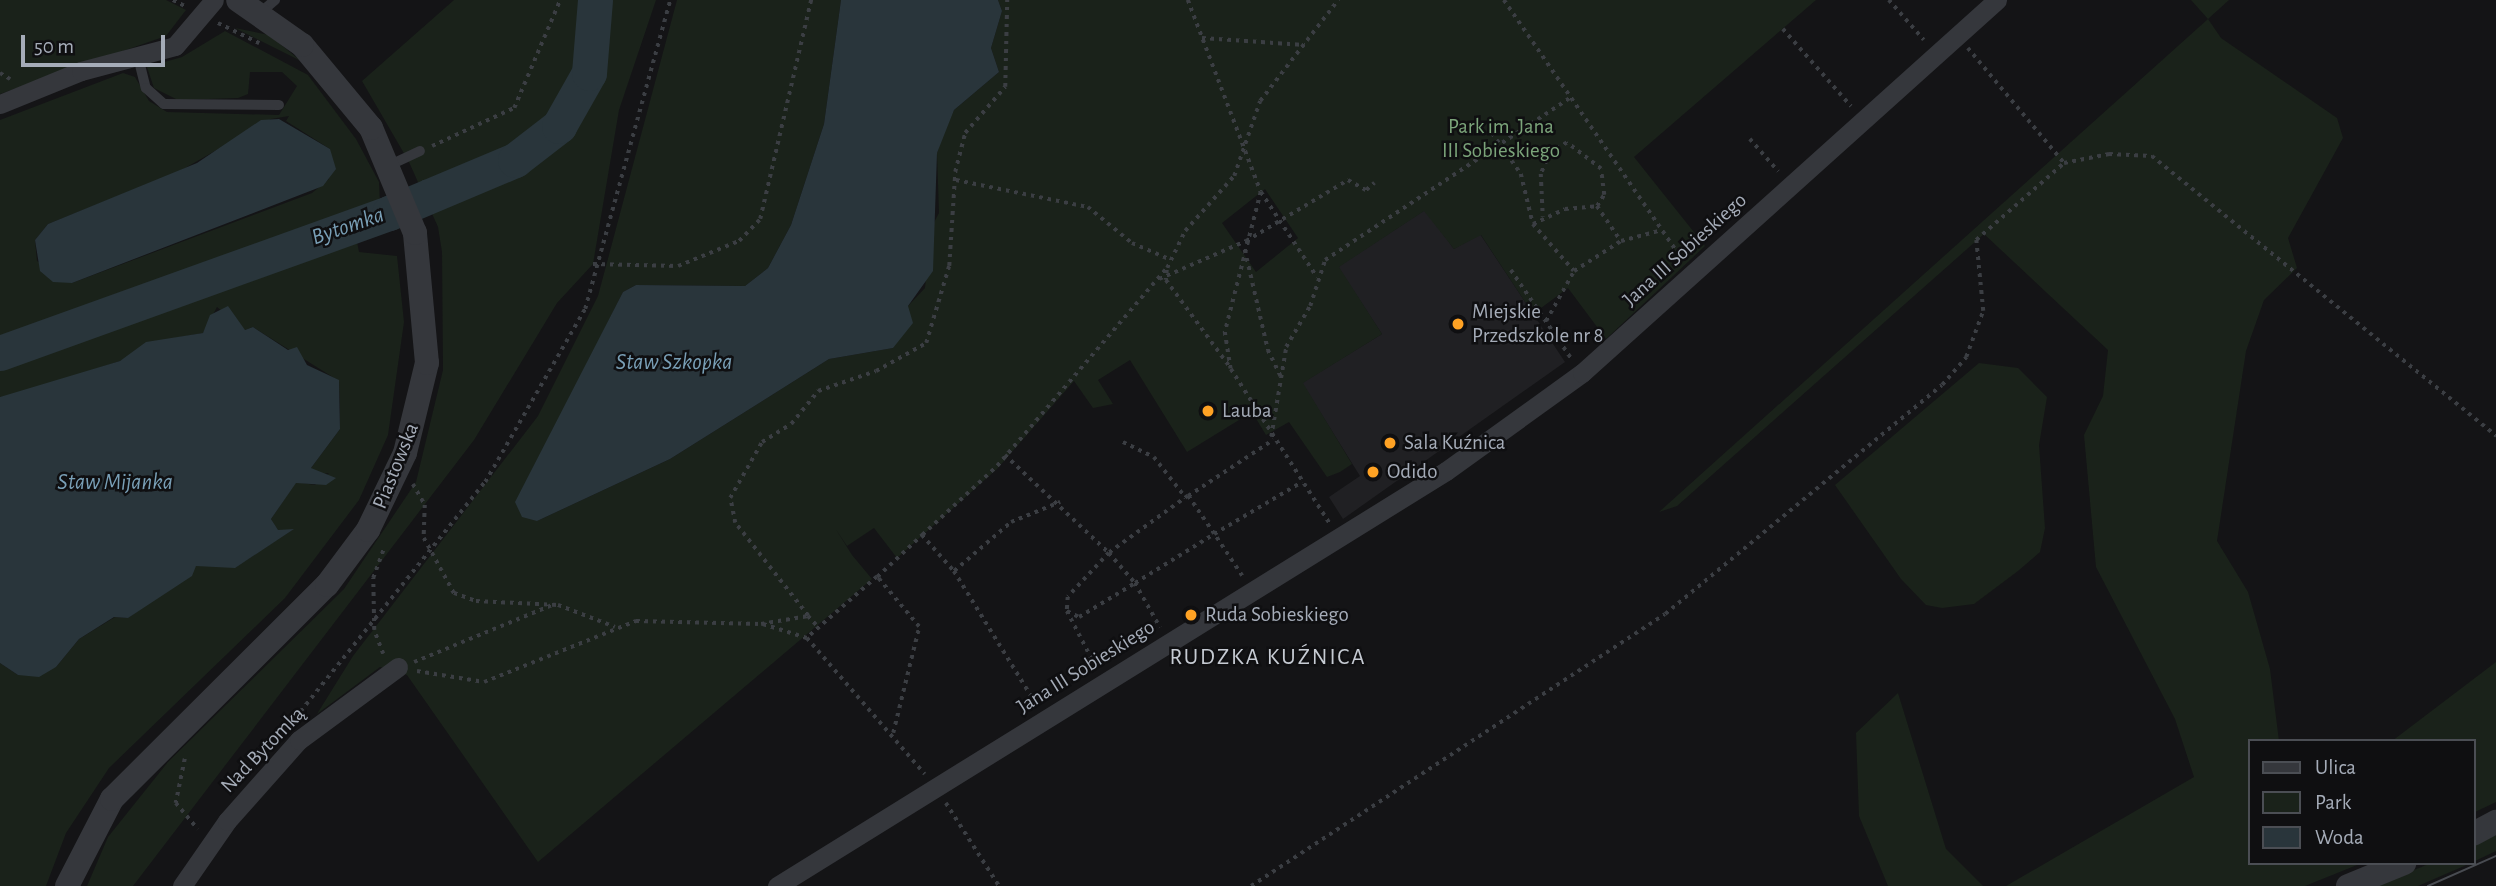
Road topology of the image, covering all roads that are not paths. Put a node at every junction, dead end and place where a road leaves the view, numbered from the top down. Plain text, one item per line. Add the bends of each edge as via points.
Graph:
1 (238, 0) edge
2 (1997, 0) edge
3 (267, 6) edge
4 (209, 8) edge
5 (138, 57) junction
6 (0, 104) edge
7 (279, 105) dead end
8 (420, 151) road end
9 (392, 171) junction
10 (398, 667) road end
11 (2496, 822) edge
12 (2475, 833) edge
13 (2399, 865) edge
14 (67, 886) edge
15 (182, 886) edge
16 (776, 886) edge
17 (2348, 886) edge

1 - 3 street, Piastowska
2 - 16 street, Jana III Sobieskiego via 1582,373 1446,471
3 - 9 street, Piastowska via 331,74
4 - 5 street via 175,46
5 - 6 street via 81,71
5 - 7 lane via 146,88 164,104
8 - 9 lane
9 - 14 street, Piastowska via 419,253 427,363 405,453 387,496 327,585 112,799
10 - 15 street, Nad Bytomką via 299,740 209,845
11 - 12 street
13 - 17 street

